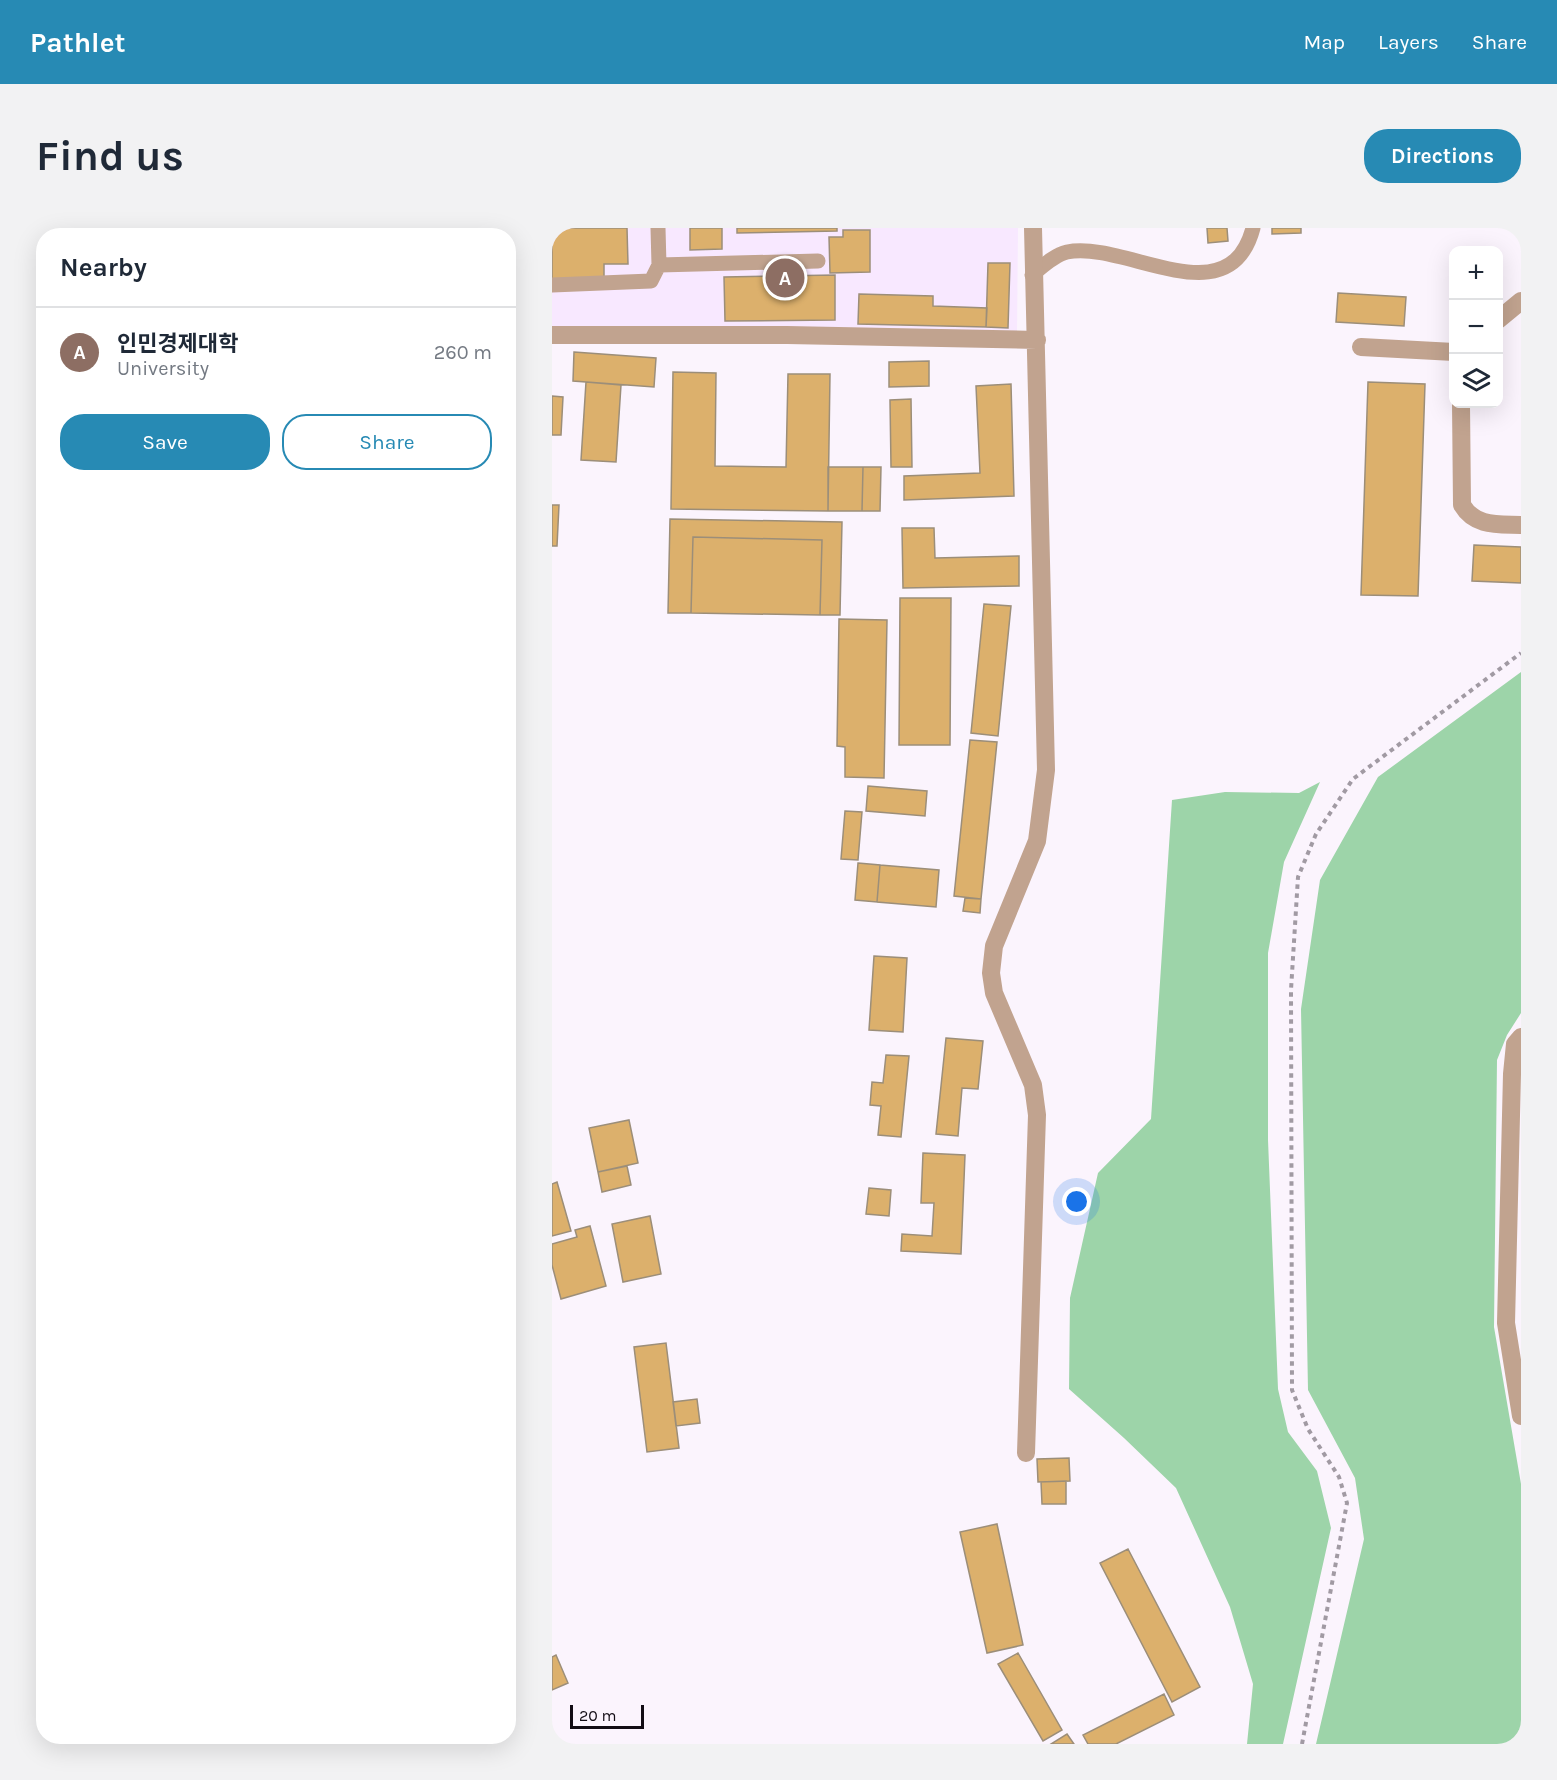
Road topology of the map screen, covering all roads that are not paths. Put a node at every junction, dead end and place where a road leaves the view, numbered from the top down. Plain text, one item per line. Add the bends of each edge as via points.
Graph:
1 (658, 228) edge
2 (1033, 228) edge
3 (1253, 228) edge
4 (818, 261) dead end
5 (659, 265) junction
6 (1032, 275) junction
7 (552, 285) edge
8 (1521, 301) edge
9 (1503, 316) edge
10 (552, 335) edge
11 (1037, 340) junction
12 (1361, 347) dead end
13 (1449, 352) edge
14 (1461, 408) edge
15 (1521, 525) edge
16 (1521, 1037) edge
17 (1521, 1416) edge
18 (1026, 1453) dead end

1 - 5 lane
2 - 6 street
3 - 6 lane via 1238,256 1219,272 1196,274 1089,250 1064,253
4 - 5 lane
5 - 7 lane via 651,281
6 - 11 street
8 - 9 street
10 - 11 street
11 - 18 street via 1047,770 1037,841 994,946 991,973 994,993 1033,1085 1037,1114
12 - 13 street
14 - 15 street via 1462,505 1478,522
16 - 17 street via 1515,1044 1512,1074 1506,1323

